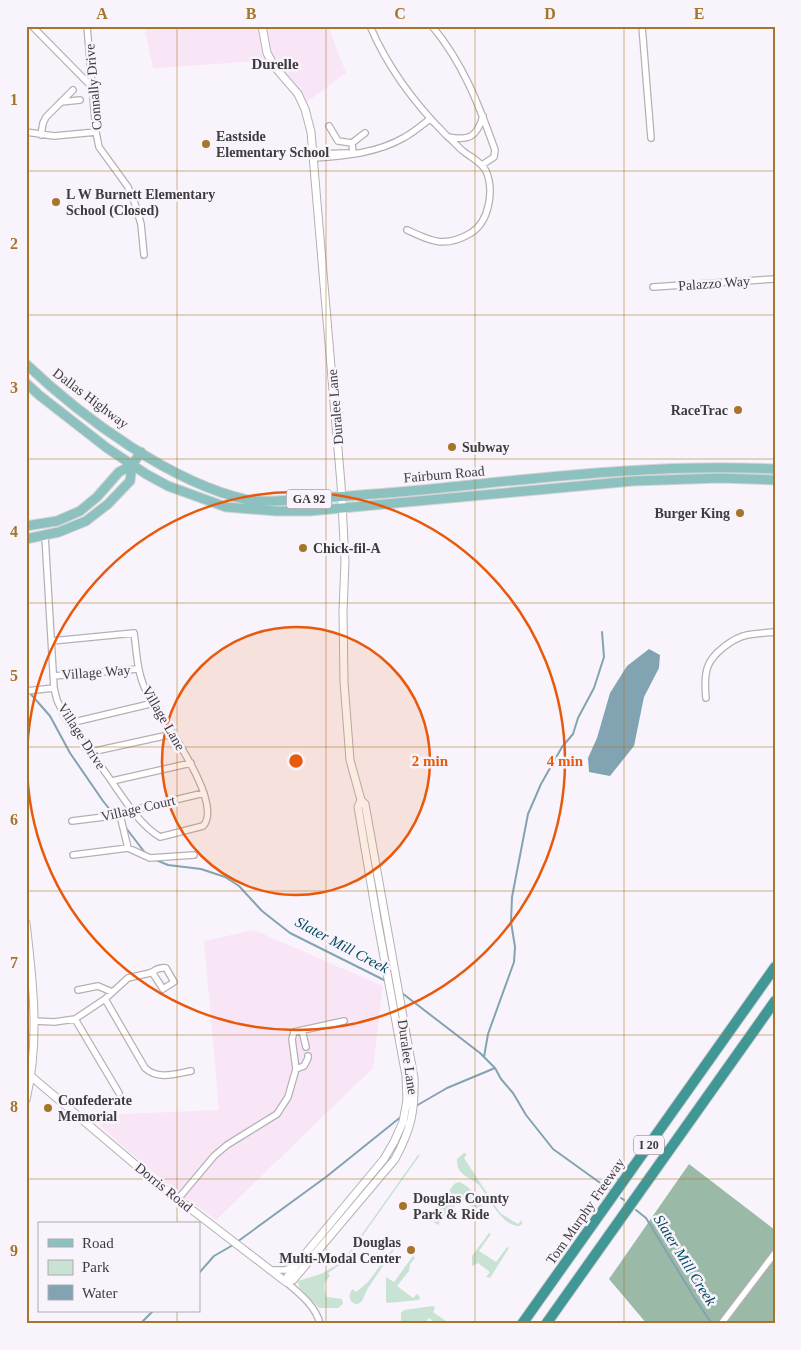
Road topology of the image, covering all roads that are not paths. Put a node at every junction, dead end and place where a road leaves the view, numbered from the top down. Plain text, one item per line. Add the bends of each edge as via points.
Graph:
1 (32, 26) edge
2 (88, 26) edge
3 (262, 26) edge
4 (370, 26) edge
5 (432, 26) edge
6 (642, 26) edge
7 (92, 87) junction
8 (73, 90) dead end
9 (80, 100) dead end
10 (61, 102) junction
11 (483, 116) junction
12 (430, 118) junction
13 (329, 126) dead end
14 (26, 132) edge
15 (96, 132) junction
16 (366, 133) dead end
17 (41, 135) junction
18 (448, 137) junction
19 (651, 138) dead end
20 (352, 143) junction
21 (353, 153) junction
22 (314, 156) junction
23 (482, 165) junction
24 (407, 230) dead end
25 (144, 255) dead end
26 (775, 279) edge
27 (653, 287) dead end
28 (26, 364) edge
29 (26, 383) edge
30 (26, 390) edge
31 (39, 396) junction
32 (142, 452) junction
33 (132, 465) junction
34 (775, 469) edge
35 (775, 480) edge
36 (342, 497) junction
37 (343, 508) junction
38 (26, 526) edge
39 (45, 536) junction
40 (26, 538) edge
41 (775, 632) edge
42 (52, 641) junction
43 (138, 669) junction
44 (53, 676) junction
45 (54, 688) junction
46 (26, 691) edge
47 (706, 698) dead end
48 (154, 704) junction
49 (70, 724) junction
50 (173, 734) junction
51 (91, 752) junction
52 (191, 763) junction
53 (112, 781) junction
54 (204, 792) junction
55 (361, 800) junction
56 (133, 810) junction
57 (120, 815) junction
58 (72, 821) dead end
59 (207, 822) joint
60 (128, 848) junction
61 (73, 855) dead end
62 (194, 855) dead end
63 (26, 922) edge
64 (775, 967) edge
65 (152, 972) dead end
66 (78, 990) dead end
67 (112, 992) junction
68 (105, 999) junction
69 (775, 1001) edge
70 (75, 1019) junction
71 (344, 1020) dead end
72 (35, 1021) junction
73 (302, 1030) junction
74 (306, 1047) dead end
75 (308, 1056) dead end
76 (296, 1069) junction
77 (191, 1071) dead end
78 (29, 1074) edge
79 (118, 1093) dead end
80 (26, 1100) edge
81 (178, 1199) junction
82 (775, 1252) edge
83 (296, 1265) junction
84 (270, 1270) junction
85 (286, 1282) junction
86 (320, 1324) edge
87 (522, 1324) edge
88 (546, 1324) edge
89 (721, 1324) edge

1 - 7 street
2 - 7 street, Connally Drive
3 - 22 street, Duralee Lane via 267,53 298,94 305,109
4 - 12 street via 392,69
5 - 11 street via 464,73
6 - 19 street
7 - 15 street, Connally Drive
8 - 10 street
9 - 10 street
10 - 17 street via 46,117
11 - 18 street via 480,128 473,135 461,139
11 - 23 street via 494,157
12 - 18 street
12 - 21 street via 392,144
13 - 20 street via 338,141
14 - 17 street
15 - 17 street
15 - 25 street, Connally Drive via 99,147 128,187 135,204
16 - 20 street
18 - 23 street
20 - 21 street
21 - 22 street
22 - 36 street, Duralee Lane
23 - 24 street via 490,185 490,199 484,218 474,231 455,241 436,242
26 - 27 street, Palazzo Way
28 - 32 main road, Dallas Highway / GA 92 via 90,418
29 - 31 main road, Dallas Highway / GA 92
30 - 31 main road
31 - 33 main road, Dallas Highway / GA 92
32 - 33 main road
32 - 36 main road, Fairburn Road / GA 92 via 190,479 251,500
33 - 37 main road, Fairburn Road / GA 92 via 168,486 226,507 288,512
33 - 38 main road via 119,472 80,511 56,521
33 - 39 main road via 130,481 96,514 72,528
34 - 36 main road, Fairburn Road / GA 92 via 724,466 585,473
35 - 37 main road, Fairburn Road / GA 92 via 633,481
36 - 37 street, Duralee Lane
37 - 55 street, Duralee Lane via 344,682 350,760
39 - 40 main road
39 - 42 street, Village Drive
41 - 47 street via 746,635 716,655 708,666
42 - 43 street, Village Lane via 134,633
42 - 44 street, Village Drive
43 - 44 street, Village Way
43 - 48 street, Village Lane
44 - 45 street, Village Drive
45 - 46 street
45 - 49 street, Village Drive
48 - 49 street
48 - 50 street, Village Lane
49 - 51 street, Village Drive
50 - 51 street
50 - 52 street, Village Lane
51 - 53 street, Village Drive
52 - 53 street
52 - 54 street, Village Lane
53 - 56 street, Village Drive
54 - 56 street, Village Court
54 - 59 street, Village Lane
55 - 83 street, Duralee Lane via 358,807 406,1076 407,1100 401,1130 384,1159
55 - 85 street, Duralee Lane via 365,804 414,1078 411,1124 395,1159 293,1280
56 - 57 street, Village Court
56 - 59 street, Village Drive via 160,837 203,826
57 - 58 street, Village Court
57 - 60 street
60 - 61 street
60 - 62 street via 150,858
63 - 72 street
64 - 87 highway, Tom Murphy Freeway / I 20
65 - 67 street via 128,978
66 - 67 street via 98,986
67 - 68 street
68 - 70 street
68 - 77 street via 150,1073 158,1076
69 - 88 highway, I 20
70 - 72 street
70 - 79 street
71 - 73 street
72 - 78 street
73 - 74 street
73 - 76 street via 294,1032 292,1039
75 - 76 street via 304,1066
76 - 81 street via 288,1097 277,1114 214,1156
78 - 80 street
78 - 81 street, Dorris Road
81 - 84 street, Dorris Road
82 - 89 street
83 - 84 street via 285,1270
83 - 85 street, Duralee Lane
84 - 85 street, Dorris Road
85 - 86 street, Dorris Road via 310,1305

